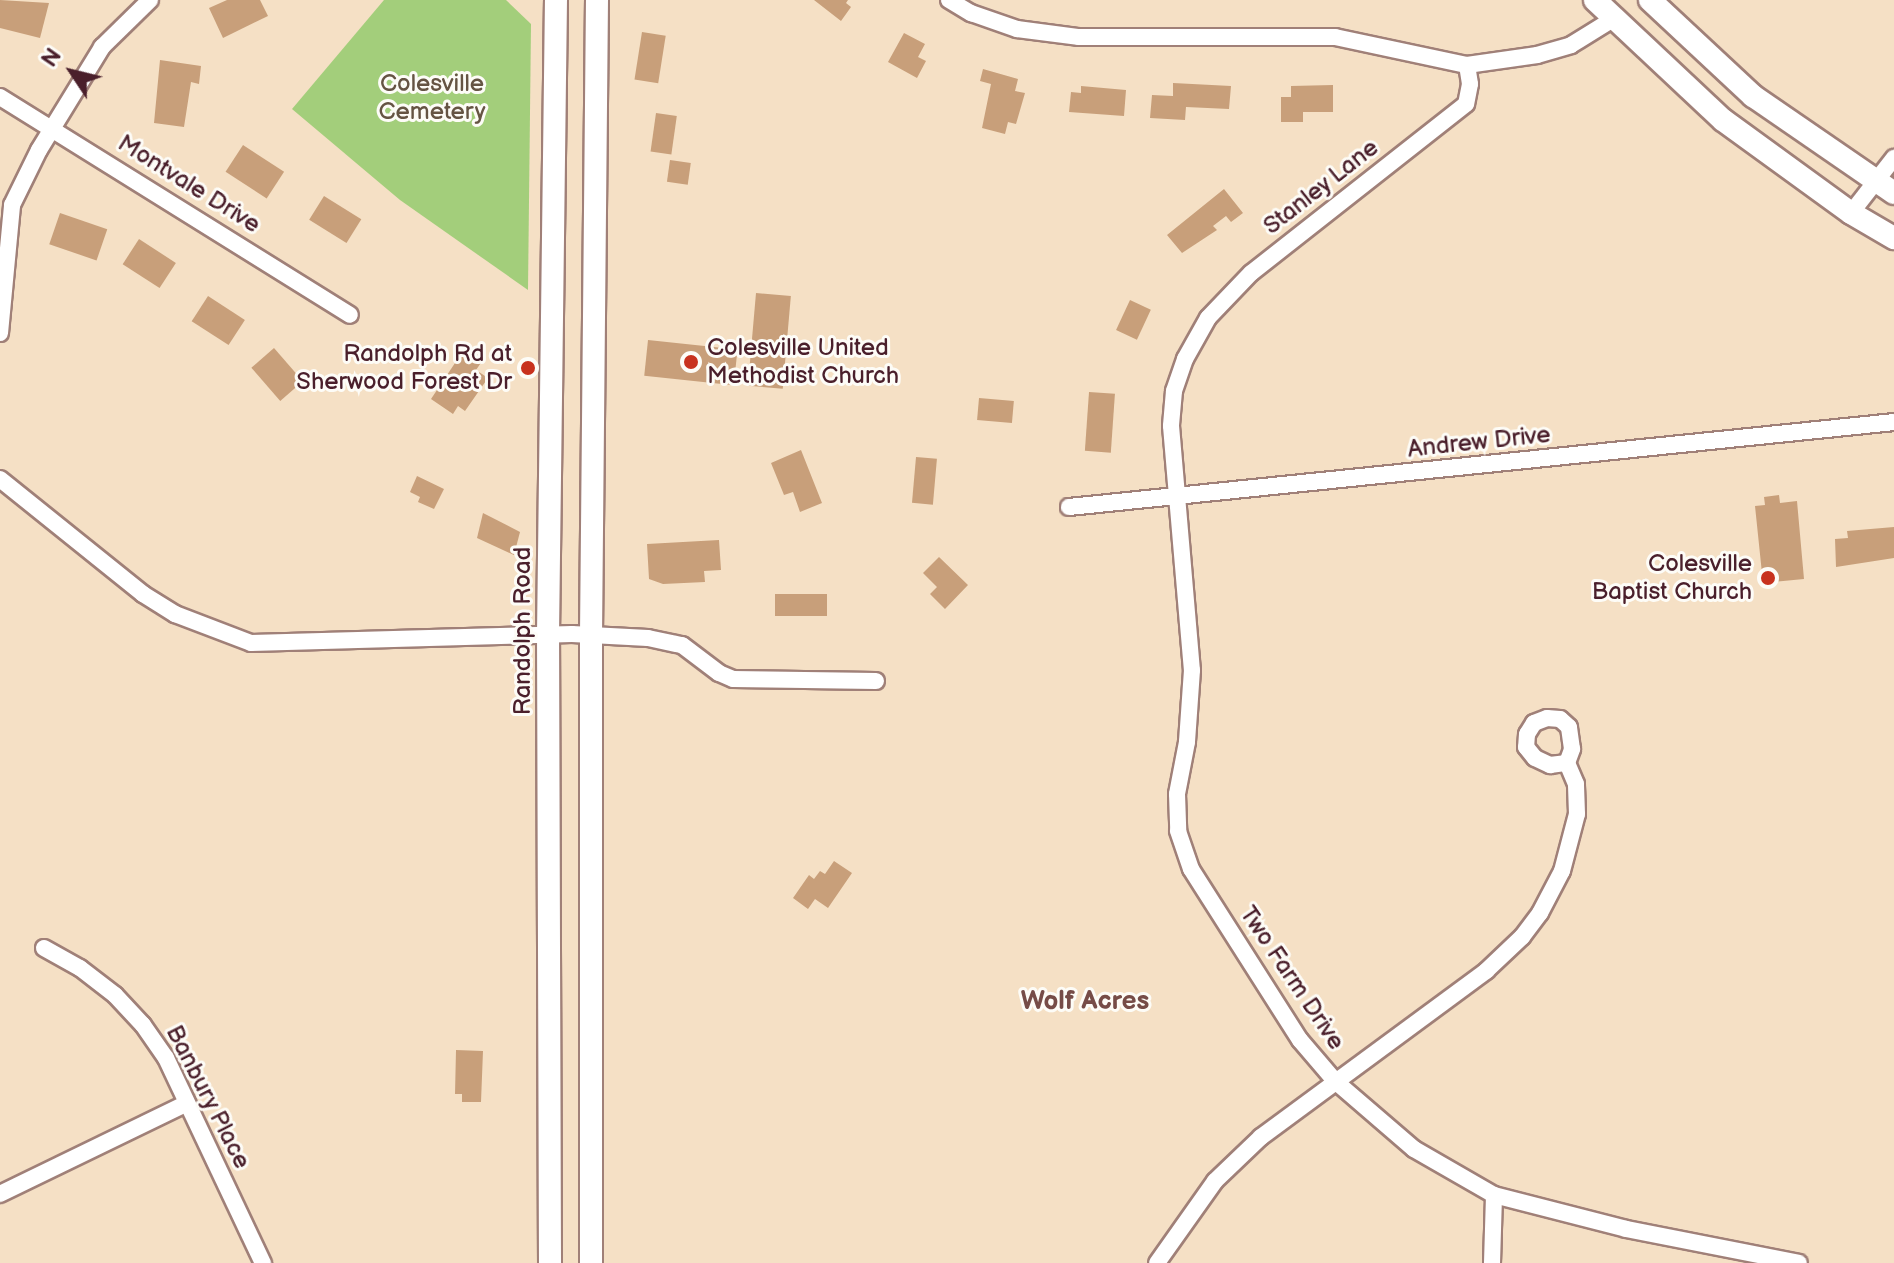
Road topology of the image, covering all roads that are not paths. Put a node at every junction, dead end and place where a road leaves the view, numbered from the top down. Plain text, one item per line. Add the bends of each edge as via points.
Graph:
1 (150, 0) edge
2 (556, 0) edge
3 (597, 0) edge
4 (949, 0) edge
5 (1595, 0) edge
6 (1650, 0) edge
7 (1613, 19) junction
8 (1467, 65) junction
9 (0, 97) edge
10 (53, 127) junction
11 (1894, 158) edge
12 (1874, 182) junction
13 (1894, 193) edge
14 (1851, 213) junction
15 (1894, 238) edge
16 (350, 315) dead end
17 (0, 333) edge
18 (1894, 422) edge
19 (0, 479) edge
20 (1176, 498) junction
21 (1069, 507) dead end
22 (548, 635) junction
23 (591, 635) junction
24 (876, 681) dead end
25 (1567, 763) dead end
26 (44, 948) dead end
27 (1335, 1081) junction
28 (185, 1104) junction
29 (0, 1194) edge
30 (1494, 1195) junction
31 (263, 1263) edge
32 (550, 1263) edge
33 (591, 1263) edge
34 (1157, 1263) edge
35 (1492, 1263) edge
36 (1799, 1263) edge

1 - 10 street via 102,47
2 - 22 main road, Randolph Road
3 - 23 main road
4 - 8 street via 1017,29 1079,37 1335,37
5 - 7 main road
6 - 12 main road via 1753,96
7 - 8 street via 1571,45
7 - 14 main road via 1723,120
8 - 20 street, Stanley Lane via 1466,104 1251,273 1208,318 1174,391
9 - 10 street, Montvale Drive
10 - 16 street, Montvale Drive
10 - 17 street via 12,205
11 - 12 street
12 - 13 main road
12 - 14 street
14 - 15 main road
18 - 20 street, Andrew Drive
19 - 22 street via 143,594 175,614 251,643
20 - 21 street, Andrew Drive
20 - 27 street, Two Farm Drive via 1192,670 1177,794 1178,831 1191,869 1300,1040
22 - 23 street
22 - 32 main road, Randolph Road
23 - 24 street via 682,645 733,679
23 - 33 main road
25 - 27 street via 1576,784 1577,814 1562,871 1540,913 1486,971
26 - 28 street, Banbury Place via 115,995 143,1025 166,1058
27 - 30 street, Two Farm Drive via 1414,1149
27 - 34 street via 1261,1137 1215,1181
28 - 29 street
28 - 31 street, Banbury Place
30 - 35 street
30 - 36 street, Two Farm Drive via 1626,1229

